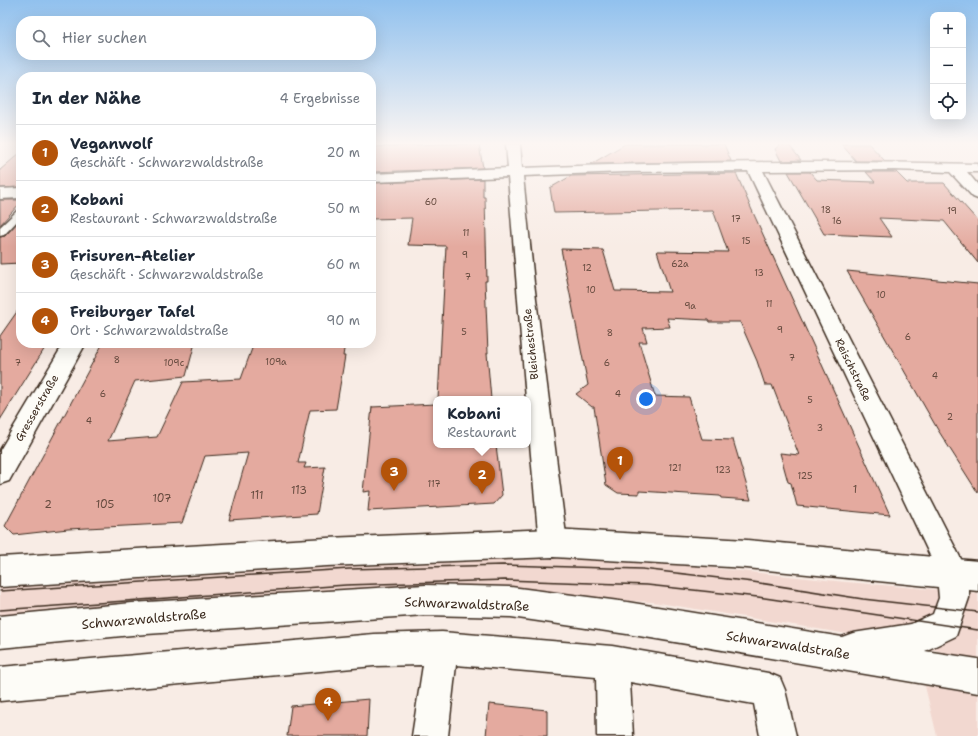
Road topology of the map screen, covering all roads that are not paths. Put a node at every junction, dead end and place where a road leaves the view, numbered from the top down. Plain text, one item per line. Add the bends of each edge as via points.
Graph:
1 (517, 178) edge
2 (759, 178) edge
3 (964, 178) edge
4 (16, 193) edge
5 (0, 194) edge
6 (978, 194) edge
7 (16, 217) edge
8 (0, 233) edge
9 (72, 348) edge
10 (0, 473) edge
11 (552, 543) junction
12 (0, 572) edge
13 (965, 575) edge
14 (0, 632) edge
15 (442, 648) junction
16 (828, 652) junction
17 (612, 662) junction
18 (978, 676) edge
19 (0, 684) edge
20 (430, 736) edge
21 (615, 736) edge
22 (778, 736) edge

1 - 11 street, Bleichestraße
2 - 13 street, Reischstraße
3 - 6 street
4 - 5 street
7 - 8 lane
9 - 10 street, Gresserstraße
11 - 12 street via 335,552
11 - 13 street via 746,554
13 - 16 street via 944,625 912,640
14 - 16 street, Schwarzwaldstraße via 139,619 424,600 511,602 627,618
15 - 17 street
15 - 19 street via 374,650
15 - 20 street
16 - 18 street, Schwarzwaldstraße
17 - 21 street
17 - 22 street via 768,690

